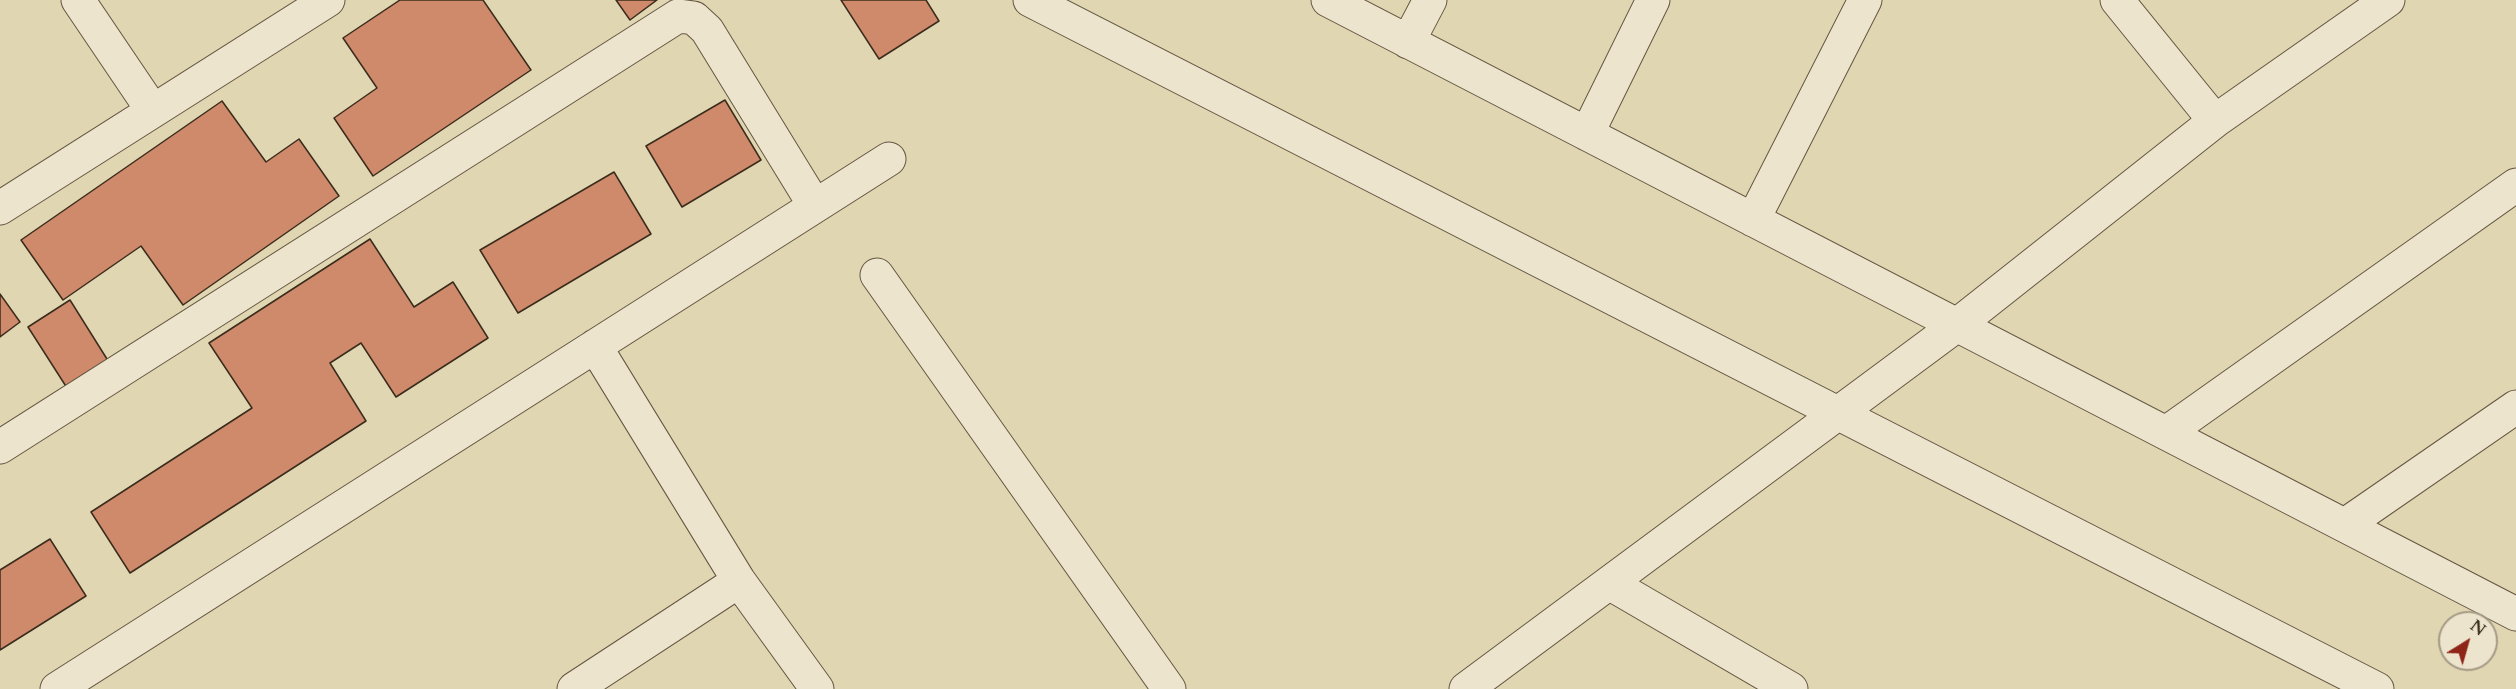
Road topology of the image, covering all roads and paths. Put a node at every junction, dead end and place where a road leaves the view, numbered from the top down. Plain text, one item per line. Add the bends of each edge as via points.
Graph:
1 (78, 0) edge
2 (328, 0) edge
3 (1030, 0) edge
4 (1328, 0) edge
5 (1430, 0) edge
6 (1653, 0) edge
7 (1865, 0) edge
8 (2117, 0) edge
9 (2388, 0) edge
10 (1408, 42) junction
11 (153, 111) junction
12 (2215, 121) junction
13 (1587, 134) junction
14 (890, 159) dead end
15 (2516, 185) edge
16 (815, 206) junction
17 (0, 208) edge
18 (1753, 220) junction
19 (877, 275) dead end
20 (1957, 325) junction
21 (595, 346) junction
22 (2516, 406) edge
23 (1838, 413) junction
24 (2166, 433) junction
25 (0, 447) edge
26 (2345, 525) junction
27 (739, 581) junction
28 (1609, 583) junction
29 (2516, 614) edge
30 (57, 689) edge
31 (574, 689) edge
32 (817, 689) edge
33 (1169, 689) edge
34 (1466, 689) edge
35 (1791, 689) edge
36 (2377, 689) edge

1 - 11 street
2 - 11 street
3 - 23 street
4 - 10 street
5 - 10 street
6 - 13 street
7 - 18 street
8 - 12 street
9 - 12 street
10 - 13 street
11 - 17 street
12 - 20 street
13 - 18 street
14 - 16 street
15 - 24 street
16 - 21 street
16 - 25 street via 707,30 694,18 678,16
18 - 20 street
19 - 33 street
20 - 23 street
20 - 24 street
21 - 27 street
21 - 30 street
22 - 26 street
23 - 28 street
23 - 36 street
24 - 26 street
26 - 29 street
27 - 31 street
27 - 32 street
28 - 34 street
28 - 35 street

